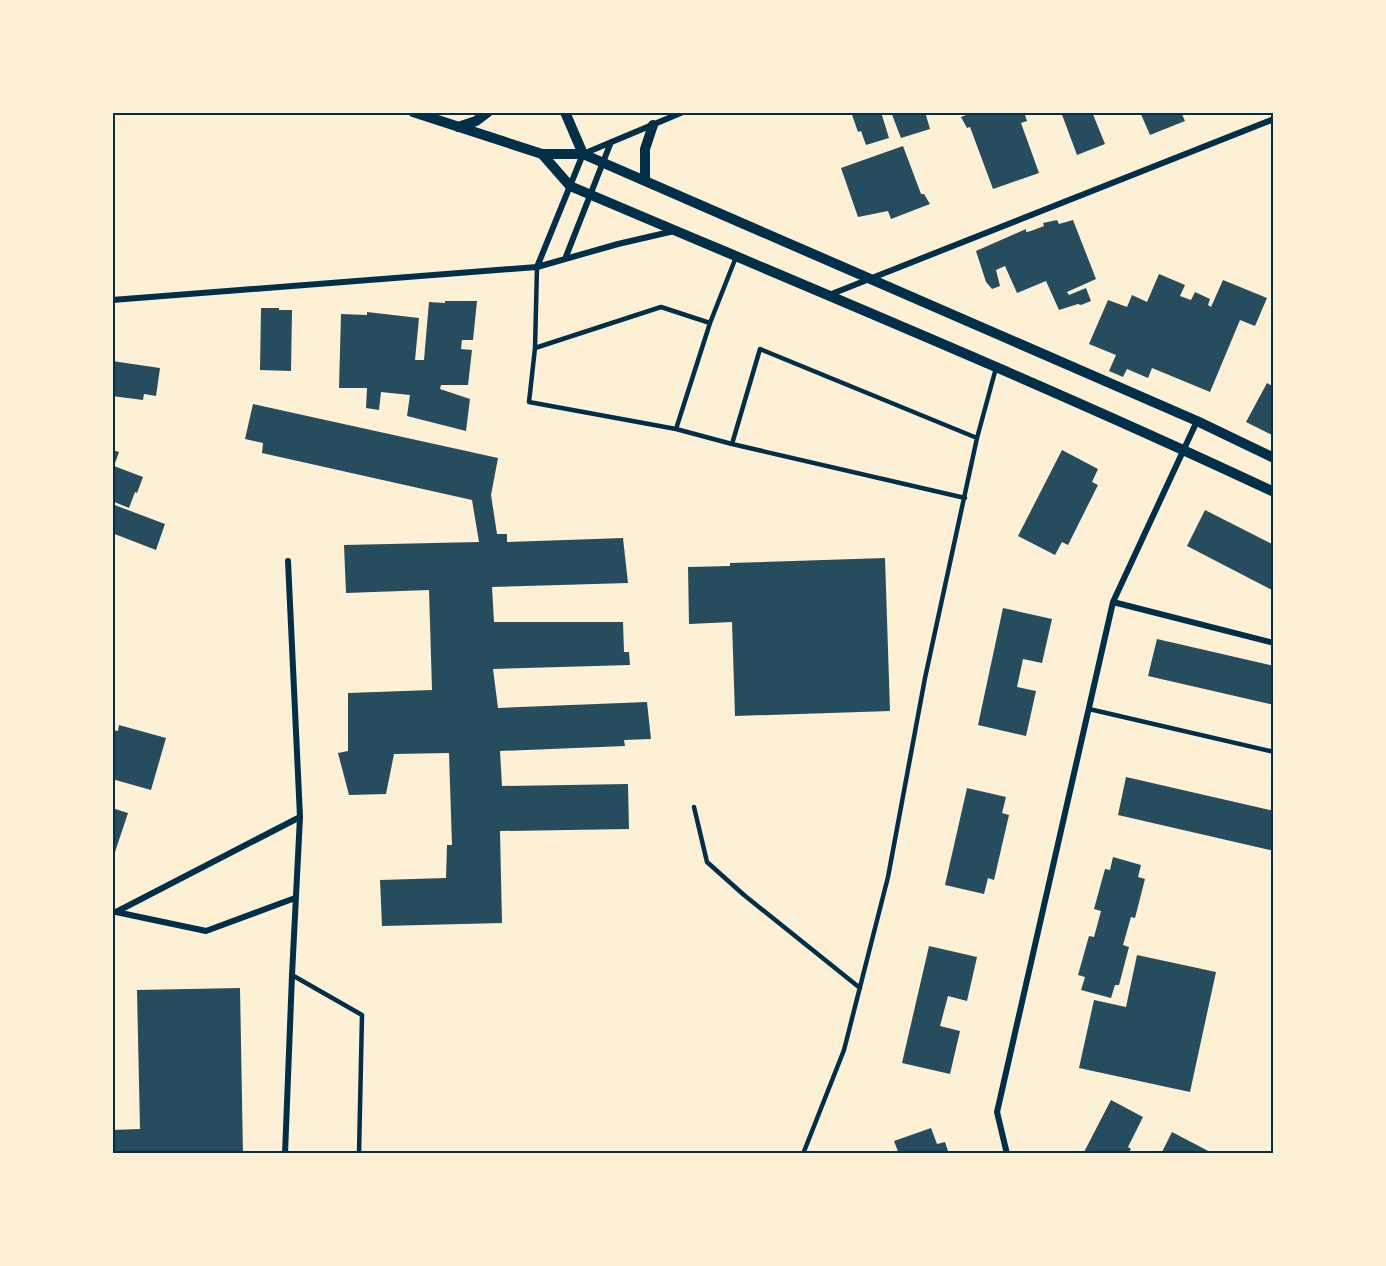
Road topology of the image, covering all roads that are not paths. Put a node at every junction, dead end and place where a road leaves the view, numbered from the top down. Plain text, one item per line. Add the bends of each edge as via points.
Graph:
1 (413, 112) edge
2 (488, 112) edge
3 (565, 112) edge
4 (683, 112) edge
5 (1274, 119) edge
6 (653, 124) junction
7 (458, 127) junction
8 (611, 142) junction
9 (542, 154) junction
10 (583, 154) junction
11 (603, 163) junction
12 (645, 180) junction
13 (570, 186) junction
14 (590, 195) junction
15 (675, 231) junction
16 (736, 257) junction
17 (565, 259) junction
18 (537, 267) junction
19 (871, 279) junction
20 (828, 295) junction
21 (112, 300) edge
22 (710, 323) junction
23 (535, 348) junction
24 (996, 368) junction
25 (1197, 421) junction
26 (676, 429) junction
27 (977, 438) junction
28 (732, 444) junction
29 (1184, 450) junction
30 (1274, 458) edge
31 (1274, 492) edge
32 (965, 498) junction
33 (288, 561) dead end
34 (1113, 602) junction
35 (1274, 643) edge
36 (1089, 709) junction
37 (1274, 752) edge
38 (694, 807) dead end
39 (300, 817) junction
40 (295, 898) junction
41 (114, 911) edge
42 (292, 975) junction
43 (860, 988) junction
44 (285, 1154) edge
45 (358, 1154) edge
46 (803, 1154) edge
47 (1007, 1154) edge

1 - 7 street
2 - 7 street
3 - 10 street
4 - 6 street
5 - 19 street
6 - 8 street
6 - 12 street via 645,149
7 - 9 street
8 - 10 street
8 - 11 street
9 - 10 street
9 - 13 street
10 - 11 street
10 - 13 street
11 - 12 street
11 - 14 street
12 - 19 street
13 - 14 street
13 - 18 street
14 - 15 street
14 - 17 street
15 - 16 street
15 - 17 street
16 - 20 street
16 - 22 lane
17 - 18 street
18 - 21 street
18 - 23 lane
19 - 20 street
19 - 25 street
20 - 24 street
22 - 23 lane via 661,307
22 - 26 lane
23 - 26 lane via 529,402
24 - 27 lane
24 - 29 street
25 - 29 street
25 - 30 street
26 - 28 lane
27 - 28 lane via 760,349
27 - 32 lane
28 - 32 lane
29 - 31 street
29 - 34 street
32 - 43 lane via 925,678 888,877
33 - 39 street
34 - 35 street
34 - 36 street
36 - 37 lane
36 - 47 street via 997,1112
38 - 43 lane via 707,862
39 - 40 street
39 - 41 street
40 - 41 street via 206,931
40 - 42 street
42 - 44 street
42 - 45 lane via 362,1015
43 - 46 lane via 844,1050

